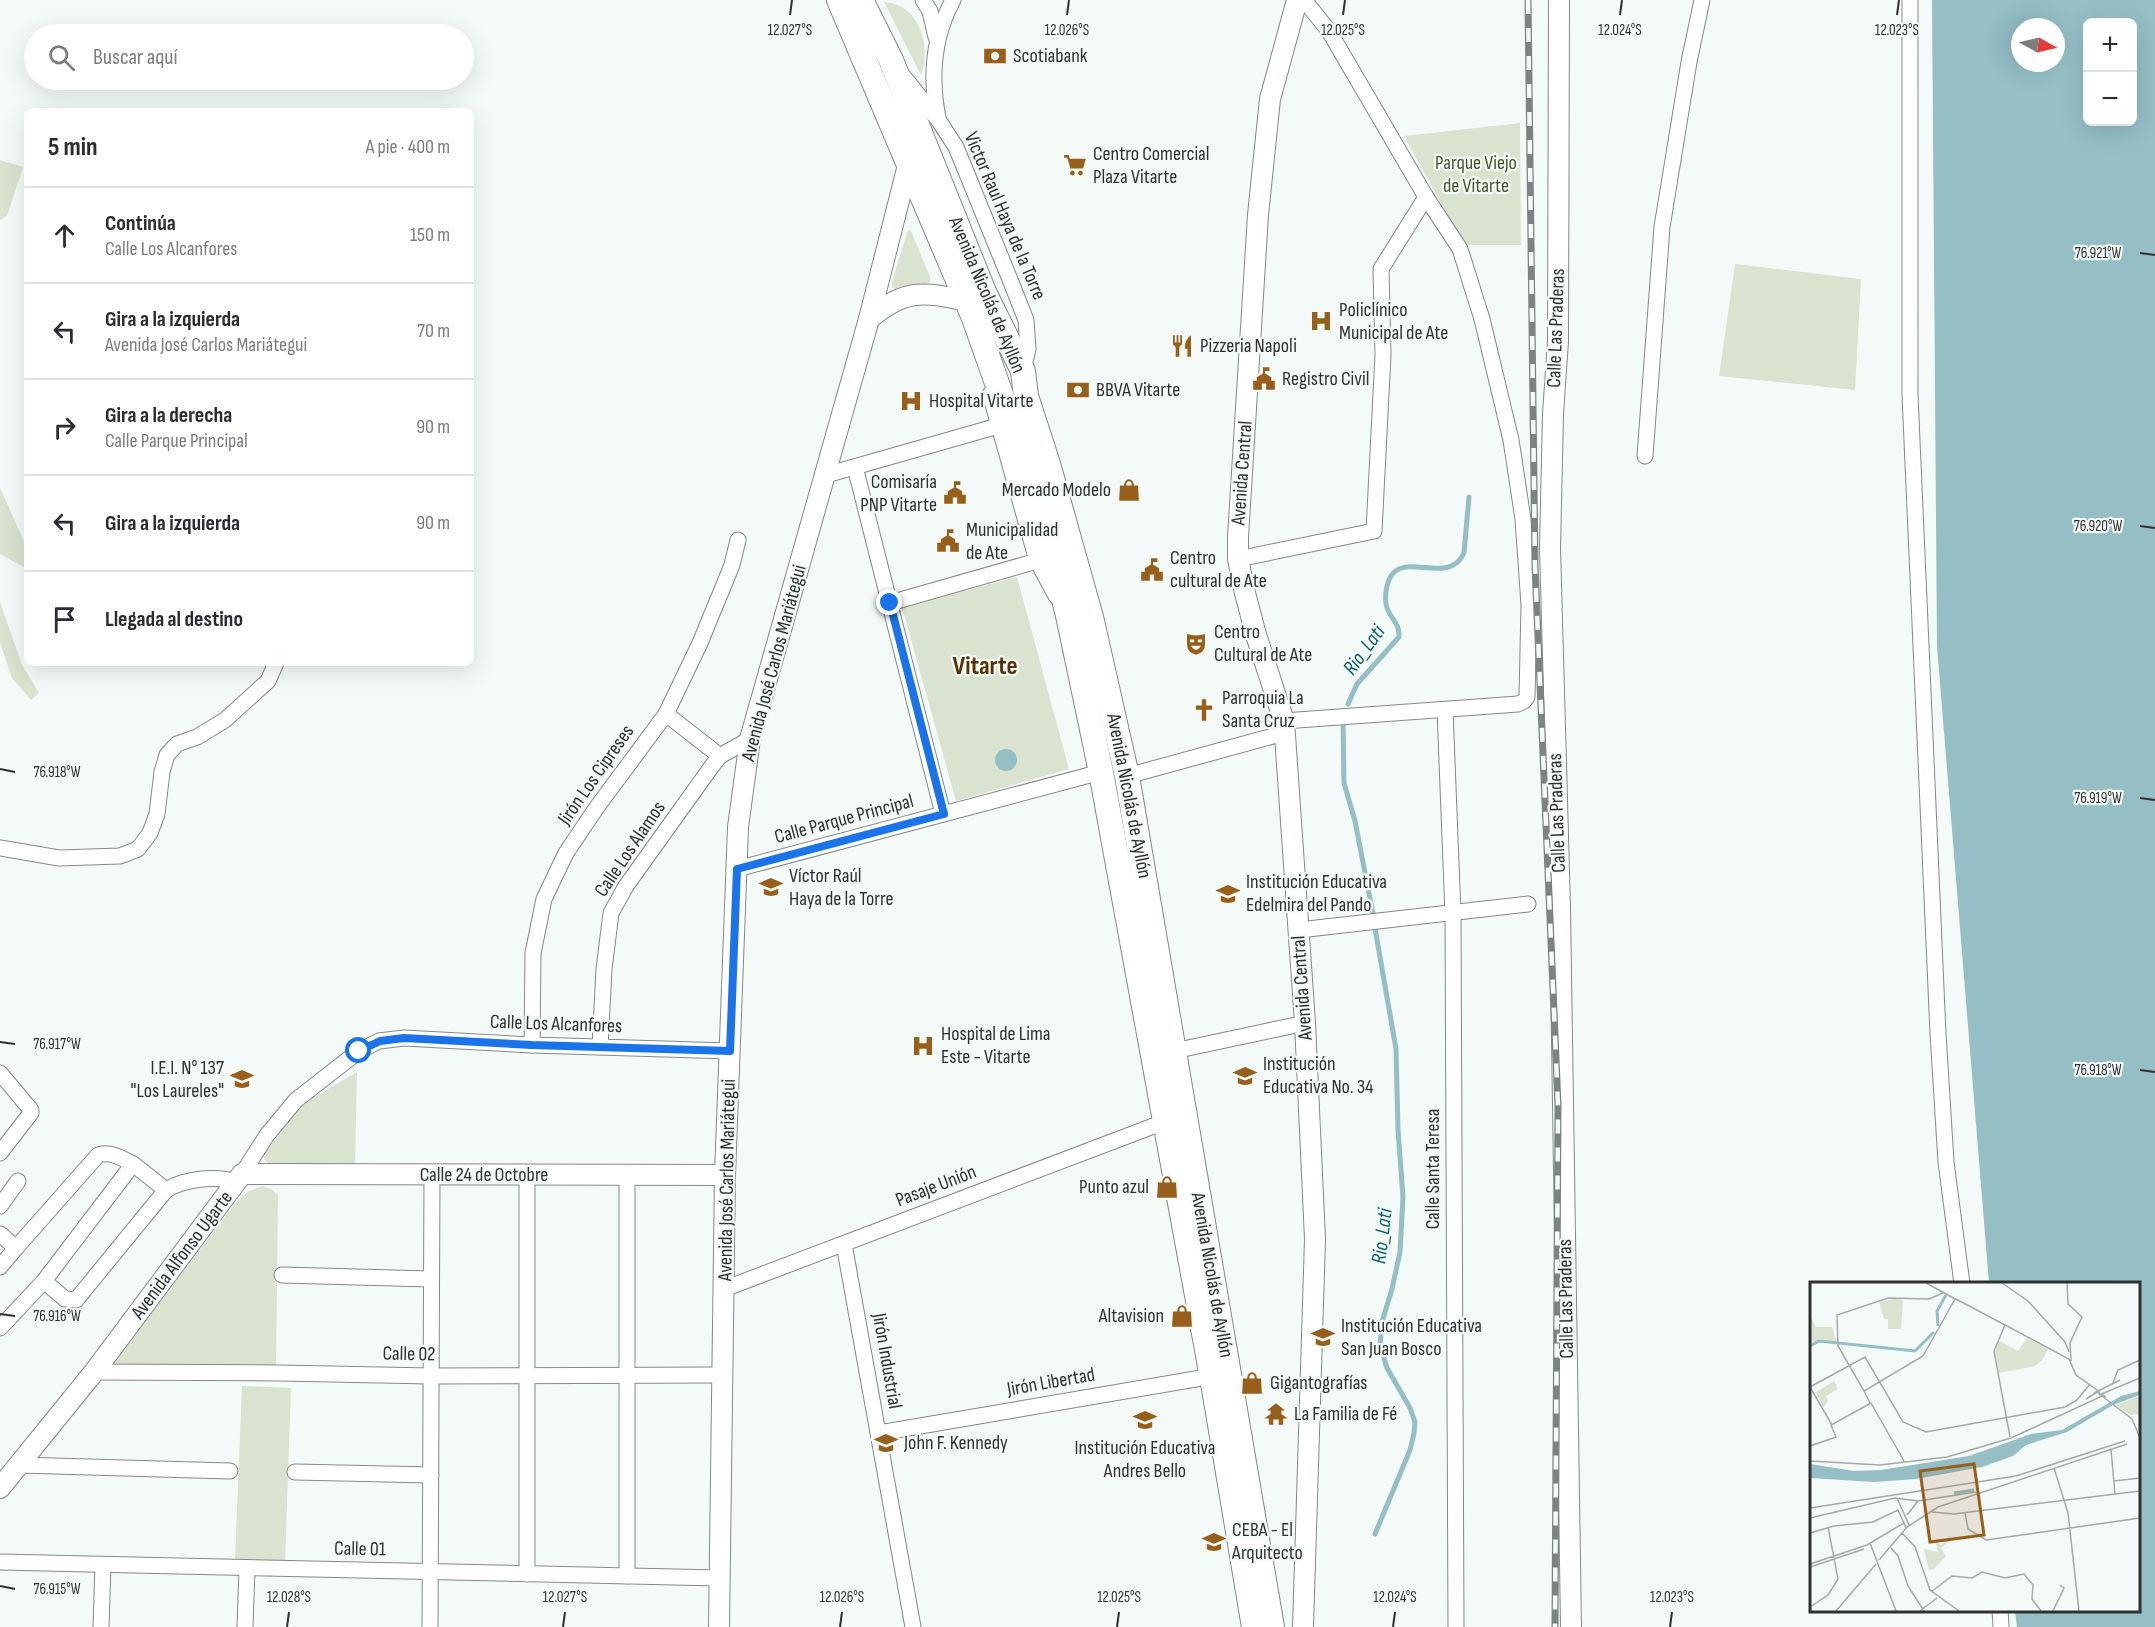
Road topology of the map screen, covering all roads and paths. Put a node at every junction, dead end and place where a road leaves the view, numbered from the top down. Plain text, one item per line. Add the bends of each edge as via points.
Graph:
1 (838, 0) edge
2 (861, 0) edge
3 (923, 0) edge
4 (953, 0) edge
5 (1297, 0) edge
6 (1304, 0) edge
7 (1559, 0) edge
8 (1702, 0) edge
9 (1910, 0) edge
10 (1315, 14) junction
11 (1292, 20) junction
12 (937, 40) junction
13 (891, 60) junction
14 (939, 121) junction
15 (908, 165) junction
16 (1426, 197) junction
17 (970, 310) junction
18 (869, 320) junction
19 (1023, 371) junction
20 (998, 426) junction
21 (1645, 456) dead end
22 (855, 467) junction
23 (826, 475) junction
24 (738, 540) dead end
25 (1238, 559) junction
26 (1037, 561) junction
27 (890, 603) junction
28 (1080, 619) junction
29 (275, 666) edge
30 (1445, 710) junction
31 (666, 714) junction
32 (1284, 727) junction
33 (750, 739) junction
34 (720, 756) junction
35 (1101, 772) junction
36 (1128, 776) junction
37 (944, 814) junction
38 (0, 848) edge
39 (737, 869) junction
40 (1528, 904) dead end
41 (1453, 914) junction
42 (1299, 930) junction
43 (1296, 1025) dead end
44 (380, 1041) joint
45 (532, 1045) junction
46 (600, 1047) junction
47 (730, 1051) junction
48 (1174, 1051) junction
49 (5, 1078) edge
50 (0, 1096) edge
51 (1164, 1122) junction
52 (0, 1153) edge
53 (133, 1164) junction
54 (627, 1174) junction
55 (432, 1175) junction
56 (527, 1175) junction
57 (725, 1175) junction
58 (239, 1178) junction
59 (18, 1181) dead end
60 (166, 1190) junction
61 (0, 1206) edge
62 (0, 1234) edge
63 (844, 1244) junction
64 (16, 1248) junction
65 (0, 1268) edge
66 (282, 1275) dead end
67 (431, 1279) junction
68 (44, 1281) junction
69 (1962, 1282) edge
70 (724, 1289) junction
71 (0, 1329) edge
72 (94, 1372) junction
73 (527, 1375) junction
74 (626, 1375) junction
75 (723, 1375) junction
76 (1220, 1375) junction
77 (431, 1376) junction
78 (879, 1433) junction
79 (19, 1465) junction
80 (230, 1471) dead end
81 (295, 1472) dead end
82 (431, 1475) junction
83 (0, 1488) edge
84 (0, 1562) edge
85 (103, 1565) junction
86 (247, 1568) junction
87 (430, 1572) junction
88 (527, 1574) junction
89 (627, 1576) junction
90 (719, 1578) junction
91 (2000, 1612) edge
92 (101, 1627) edge
93 (245, 1627) edge
94 (430, 1627) edge
95 (719, 1627) edge
96 (914, 1627) edge
97 (1254, 1627) edge
98 (1272, 1627) edge
99 (1303, 1627) edge
100 (1456, 1627) edge
101 (1571, 1627) edge
102 (2001, 1627) edge

1 - 15 main road, Avenida Nicolás de Ayllón
2 - 13 main road, Avenida Nicolás de Ayllón
3 - 12 street
4 - 12 street
5 - 11 street, Avenida Central
6 - 10 street
7 - 101 street, Calle Las Praderas via 1558,341 1550,548
8 - 21 street via 1662,228
9 - 69 street via 1910,406 1938,1034 1946,1162
10 - 11 street
10 - 16 street via 1329,31
11 - 25 street, Avenida Central via 1270,99 1258,215
12 - 14 street via 933,92
13 - 14 street, Victor Raul Haya de la Torre
13 - 19 main road, Avenida Nicolás de Ayllón via 984,292
14 - 19 street, Victor Raul Haya de la Torre via 956,147 1026,320 1028,348
15 - 17 main road, Avenida Nicolás de Ayllón
15 - 18 street, Avenida José Carlos Mariátegui
16 - 25 street via 1381,269 1383,355 1374,531
16 - 30 street via 1460,249 1482,319 1511,440 1523,519 1529,605 1524,701
17 - 18 street via 926,294 905,296 885,305
17 - 20 street
17 - 28 main road, Avenida Nicolás de Ayllón via 1025,464 1056,567
18 - 23 street, Avenida José Carlos Mariátegui
19 - 28 main road, Avenida Nicolás de Ayllón via 1026,396 1048,464
20 - 22 street
20 - 26 street
22 - 23 street
22 - 27 street
23 - 33 street, Avenida José Carlos Mariátegui
24 - 31 street, Jirón Los Cipreses via 732,565 700,643
25 - 32 street, Avenida Central
26 - 27 street
26 - 28 street
27 - 37 street
28 - 35 main road, Avenida Nicolás de Ayllón
28 - 36 main road, Avenida Nicolás de Ayllón
29 - 38 street via 268,681 225,720 177,744 167,755 157,814 138,849 120,856 59,858
30 - 32 street
30 - 41 street, Calle Santa Teresa
31 - 34 street
31 - 45 street, Jirón Los Cipreses via 566,853 544,899 533,953
32 - 36 street
32 - 42 street, Avenida Central
33 - 34 street, Calle Los Alamos
33 - 39 street, Avenida José Carlos Mariátegui via 738,827
34 - 46 street, Calle Los Alamos via 626,886 611,913
35 - 37 street, Calle Parque Principal
35 - 51 main road, Avenida Nicolás de Ayllón
36 - 48 main road, Avenida Nicolás de Ayllón
37 - 39 street, Calle Parque Principal
39 - 47 street, Avenida José Carlos Mariátegui
40 - 41 street
41 - 42 street
41 - 100 street, Calle Santa Teresa
42 - 99 street, Avenida Central via 1314,1239
43 - 48 street
44 - 45 street, Calle Los Alcanfores via 404,1038
44 - 58 street, Avenida Alfonso Ugarte via 359,1051 296,1100
45 - 46 street, Calle Los Alcanfores
46 - 47 street, Calle Los Alcanfores
47 - 57 street, Avenida José Carlos Mariátegui
48 - 76 main road, Avenida Nicolás de Ayllón
49 - 50 street
49 - 52 street via 31,1113
51 - 63 street, Pasaje Unión
51 - 76 main road, Avenida Nicolás de Ayllón
53 - 60 street
53 - 64 street via 105,1152 98,1155
53 - 68 street
54 - 56 street, Calle 24 de Octobre
54 - 57 street, Calle 24 de Octobre
54 - 74 street
55 - 56 street, Calle 24 de Octobre
55 - 58 street, Calle 24 de Octobre
55 - 67 street
56 - 73 street
57 - 70 street, Avenida José Carlos Mariátegui
58 - 60 street via 178,1183
58 - 72 street, Avenida Alfonso Ugarte
59 - 61 street
60 - 68 street via 76,1300 65,1299
62 - 64 street
63 - 70 street, Pasaje Unión
63 - 78 street, Jirón Industrial
64 - 65 street
66 - 67 street
67 - 77 street
68 - 71 street
70 - 75 street, Avenida José Carlos Mariátegui
72 - 77 street, Calle 02
72 - 79 street, Avenida Alfonso Ugarte
73 - 74 street, Calle 02
73 - 77 street, Calle 02
73 - 88 street
74 - 75 street, Calle 02
74 - 89 street
75 - 90 street, Avenida José Carlos Mariátegui
76 - 78 street, Jirón Libertad
76 - 97 main road, Avenida Nicolás de Ayllón
76 - 98 main road, Avenida Nicolás de Ayllón
77 - 82 street
78 - 96 street, Jirón Industrial
79 - 80 street
79 - 83 street, Avenida Alfonso Ugarte
81 - 82 street
82 - 87 street
84 - 85 street, Calle 01
85 - 86 street, Calle 01
85 - 92 street
86 - 87 street, Calle 01
86 - 93 street
87 - 88 street, Calle 01
87 - 94 street
88 - 89 street, Calle 01
89 - 90 street, Calle 01
90 - 95 street, Avenida José Carlos Mariátegui
91 - 102 street

